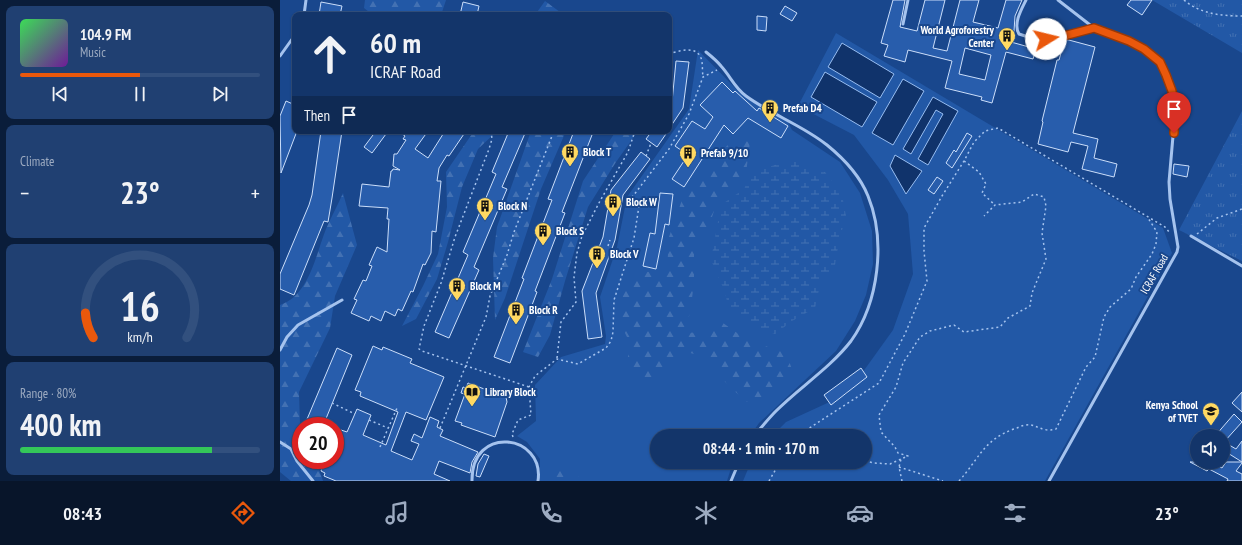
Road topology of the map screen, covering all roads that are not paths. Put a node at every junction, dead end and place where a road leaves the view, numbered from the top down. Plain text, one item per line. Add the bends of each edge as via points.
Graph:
1 (306, 0) edge
2 (908, 0) edge
3 (1026, 0) edge
4 (1058, 0) edge
5 (304, 12) edge
6 (903, 24) dead end
7 (1094, 28) junction
8 (292, 39) edge
9 (706, 52) dead end
10 (280, 56) edge
11 (1191, 236) road end
12 (1242, 266) edge
13 (342, 300) dead end
14 (280, 350) edge
15 (760, 429) edge
16 (280, 442) edge
17 (736, 469) edge
18 (313, 481) edge
19 (472, 481) edge
20 (538, 481) edge
21 (731, 481) edge
22 (1049, 481) edge

1 - 5 lane
2 - 6 lane
3 - 7 lane via 1016,25 1019,34 1036,39 1056,38
4 - 7 lane, ICRAF Road
7 - 22 lane, ICRAF Road via 1129,41 1149,54 1160,62 1168,80 1175,113 1170,194 1177,252
8 - 10 lane
9 - 15 lane via 745,96 812,135 836,153 855,174 868,195 878,238 875,280 862,320 852,339 839,356 776,411
11 - 12 lane
13 - 14 lane via 298,325
16 - 18 lane via 291,449
17 - 21 lane
19 - 20 lane via 472,471 480,453 487,446 506,441 515,443 530,453 536,461

